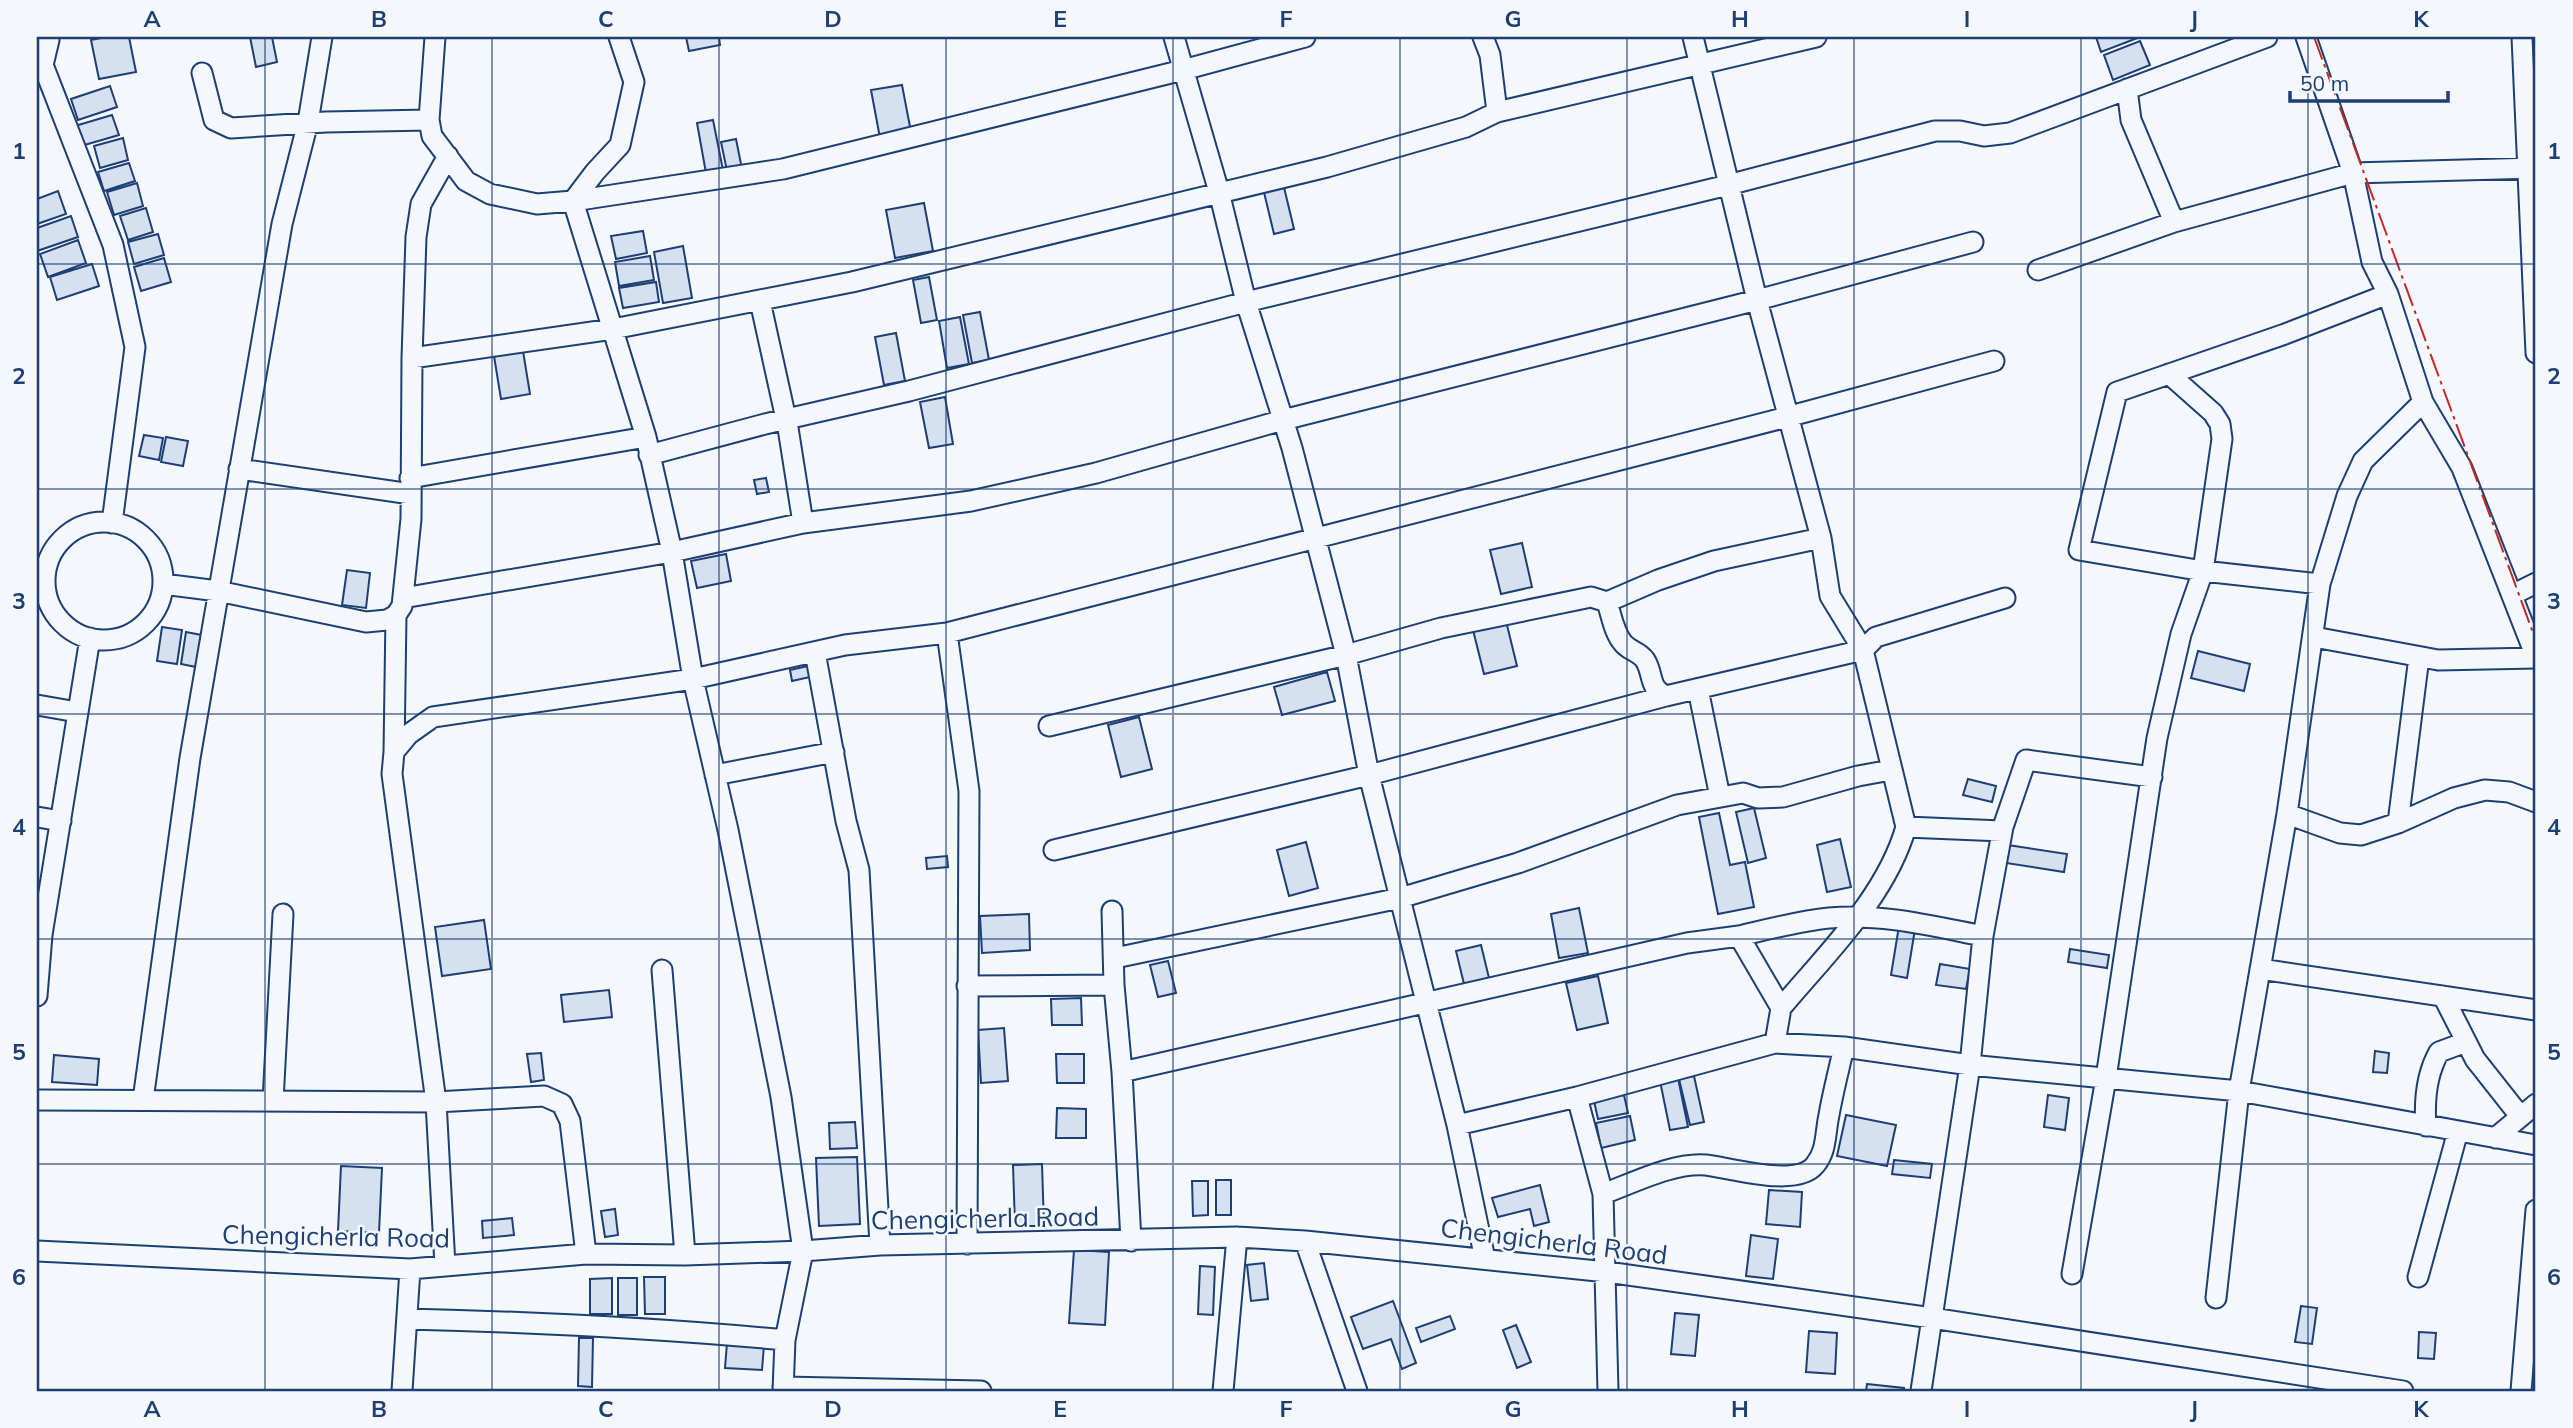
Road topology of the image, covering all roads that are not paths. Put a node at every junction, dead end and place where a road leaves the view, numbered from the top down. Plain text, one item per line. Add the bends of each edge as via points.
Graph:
1 (323, 37) edge
2 (435, 37) edge
3 (619, 37) edge
4 (1174, 37) edge
5 (1305, 37) edge
6 (1483, 37) edge
7 (1693, 37) edge
8 (1816, 37) edge
9 (2267, 37) edge
10 (2306, 37) edge
11 (2522, 37) edge
12 (52, 38) edge
13 (1699, 64) junction
14 (40, 66) edge
15 (1184, 70) junction
16 (202, 73) dead end
17 (2127, 89) junction
18 (1497, 112) junction
19 (429, 120) junction
20 (308, 122) junction
21 (448, 156) junction
22 (2532, 168) edge
23 (2353, 173) junction
24 (1728, 185) junction
25 (1219, 192) junction
26 (573, 201) junction
27 (2174, 222) junction
28 (1973, 242) dead end
29 (2038, 270) dead end
30 (2388, 294) junction
31 (1757, 300) junction
32 (760, 301) junction
33 (1246, 302) junction
34 (613, 329) junction
35 (2536, 353) edge
36 (412, 358) junction
37 (1994, 361) dead end
38 (2169, 374) junction
39 (2423, 402) junction
40 (1787, 417) junction
41 (785, 419) junction
42 (1283, 420) junction
43 (647, 446) junction
44 (239, 469) junction
45 (411, 486) junction
46 (112, 523) junction
47 (803, 523) junction
48 (1316, 538) junction
49 (1821, 538) junction
50 (672, 552) junction
51 (2203, 570) junction
52 (41, 572) edge
53 (2536, 583) edge
54 (163, 584) junction
55 (2320, 584) junction
56 (218, 591) junction
57 (2512, 595) junction
58 (2006, 597) dead end
59 (1607, 602) junction
60 (400, 607) junction
61 (947, 633) junction
62 (2314, 637) junction
63 (90, 638) junction
64 (1863, 650) junction
65 (815, 652) junction
66 (1346, 655) junction
67 (2419, 657) junction
68 (2536, 657) edge
69 (693, 679) junction
70 (1698, 689) junction
71 (1666, 696) junction
72 (37, 705) edge
73 (77, 712) junction
74 (1049, 726) dead end
75 (394, 752) junction
76 (834, 752) junction
77 (1891, 770) junction
78 (715, 775) junction
79 (1369, 775) junction
80 (2152, 777) junction
81 (1720, 797) junction
82 (2536, 802) edge
83 (2287, 814) junction
84 (37, 817) edge
85 (61, 821) junction
86 (2398, 823) junction
87 (1906, 827) junction
88 (2002, 831) junction
89 (1054, 850) dead end
90 (1400, 898) junction
91 (1112, 911) dead end
92 (284, 914) dead end
93 (1857, 917) junction
94 (39, 935) edge
95 (1739, 936) junction
96 (1983, 936) junction
97 (1115, 958) junction
98 (2260, 969) junction
99 (662, 970) dead end
100 (1114, 985) junction
101 (967, 986) junction
102 (37, 996) edge
103 (2443, 996) junction
104 (1428, 1004) junction
105 (1781, 1008) junction
106 (2536, 1010) edge
107 (2466, 1042) junction
108 (1776, 1043) junction
109 (1844, 1046) junction
110 (1970, 1065) junction
111 (1122, 1072) junction
112 (2106, 1078) junction
113 (2239, 1091) junction
114 (1577, 1097) junction
115 (37, 1100) edge
116 (143, 1100) junction
117 (272, 1101) junction
118 (436, 1102) junction
119 (2536, 1104) edge
120 (2520, 1116) junction
121 (1457, 1125) junction
122 (2426, 1126) junction
123 (2458, 1131) junction
124 (2495, 1138) junction
125 (2536, 1145) edge
126 (1603, 1194) junction
127 (2536, 1210) edge
128 (1237, 1237) junction
129 (1130, 1241) junction
130 (1305, 1241) junction
131 (967, 1244) junction
132 (880, 1245) junction
133 (37, 1251) edge
134 (803, 1251) junction
135 (586, 1254) junction
136 (685, 1255) junction
137 (1485, 1259) junction
138 (445, 1266) junction
139 (410, 1269) junction
140 (1607, 1272) junction
141 (2072, 1274) dead end
142 (2418, 1278) dead end
143 (2216, 1298) dead end
144 (1932, 1318) junction
145 (407, 1320) junction
146 (785, 1340) junction
147 (783, 1389) edge
148 (402, 1391) edge
149 (981, 1391) edge
150 (1223, 1391) edge
151 (1357, 1391) edge
152 (1608, 1391) edge
153 (1921, 1391) edge
154 (2403, 1391) edge
155 (2521, 1391) edge

1 - 20 street
2 - 19 street
3 - 26 street via 634,82 620,145
4 - 15 street
5 - 15 street
6 - 18 street via 1490,55
7 - 13 street
8 - 13 street
9 - 17 street
10 - 23 street
11 - 22 street
12 - 14 street
13 - 18 street
13 - 24 street
14 - 46 street via 113,245 135,347
15 - 25 street
15 - 26 street via 783,169
16 - 20 street via 214,120 232,128
17 - 24 street via 2010,133 1984,136 1935,131
17 - 27 street via 2131,120
18 - 25 street via 1466,127 1327,167
19 - 20 street
19 - 21 street via 432,136
20 - 44 street via 282,225
21 - 26 street via 466,181 490,194 537,204
21 - 36 street via 421,204
22 - 23 street
22 - 35 street
23 - 27 street
23 - 30 street via 2372,262
24 - 31 street
24 - 33 street
25 - 32 street
25 - 33 street
26 - 34 street
27 - 29 street
28 - 31 street
30 - 38 street
30 - 39 street
31 - 40 street
31 - 42 street
32 - 34 street
32 - 41 street
33 - 41 street
33 - 42 street
34 - 36 street
34 - 43 street
36 - 45 street
37 - 40 street
38 - 51 street via 2220,424 2222,439
38 - 51 street via 2118,392 2080,551
39 - 55 street via 2363,461 2347,496
39 - 57 street via 2462,468
40 - 48 street
40 - 49 street
41 - 43 street
41 - 47 street
42 - 47 street via 1096,473 971,501
42 - 48 street
43 - 45 street
43 - 50 street
44 - 45 street
44 - 56 street
45 - 60 street via 410,540
46 - 52 street via 85,525 70,532
46 - 54 street via 134,530 146,540 162,569
47 - 50 street
48 - 61 street
48 - 66 street
49 - 59 street via 1714,561
49 - 64 street via 1830,596
50 - 60 street
50 - 69 street
51 - 55 street
51 - 80 street via 2174,664
52 - 63 street via 51,607 61,621
53 - 57 street
54 - 56 street
54 - 63 street via 155,609 138,629 123,637
55 - 62 street
56 - 60 street via 366,622 387,620
56 - 116 street
57 - 68 street
58 - 64 street via 1876,637
59 - 66 street via 1591,597 1512,612
59 - 71 street via 1622,643 1643,657 1652,685
60 - 75 street
61 - 65 street
61 - 101 street via 969,791
62 - 67 street
62 - 83 street
63 - 73 street
64 - 70 street
64 - 77 street
65 - 69 street
65 - 76 street
66 - 74 street
66 - 79 street
67 - 68 street
67 - 86 street
69 - 75 street via 433,717
69 - 78 street
70 - 71 street
70 - 81 street
71 - 79 street
72 - 73 street
73 - 85 street
75 - 118 street via 392,774
76 - 78 street
76 - 132 street via 859,870
77 - 81 street via 1783,797 1743,793
77 - 87 street
78 - 134 street via 781,1097
79 - 89 street
79 - 90 street
80 - 88 street via 2026,760
80 - 112 street
81 - 90 street via 1677,805 1518,863
82 - 86 street via 2509,792 2485,790 2454,798
83 - 86 street via 2340,833 2361,835
83 - 98 street
84 - 85 street
85 - 94 street
87 - 88 street
87 - 93 street via 1898,855
88 - 96 street
90 - 97 street
90 - 104 street
91 - 97 street
92 - 117 street
93 - 95 street via 1801,922
93 - 96 street via 1895,919
93 - 105 street
94 - 102 street
95 - 104 street via 1687,943
95 - 105 street
96 - 110 street
97 - 100 street
98 - 103 street
98 - 113 street
99 - 136 street
100 - 101 street
100 - 111 street
101 - 131 street
103 - 106 street
103 - 107 street
104 - 111 street
104 - 121 street
105 - 108 street
107 - 120 street
107 - 122 street via 2439,1052 2430,1068
108 - 109 street
108 - 114 street
109 - 110 street
109 - 126 street via 1823,1152 1813,1168 1798,1175 1774,1176 1683,1165
110 - 112 street
110 - 144 street
111 - 129 street
112 - 113 street
112 - 141 street
113 - 122 street
113 - 143 street
114 - 121 street
114 - 126 street
115 - 116 street
116 - 117 street
117 - 118 street
118 - 135 street via 544,1096 562,1104 570,1121
118 - 138 street
119 - 120 street
120 - 124 street
121 - 137 street
122 - 123 street
123 - 124 street
123 - 142 street
124 - 125 street
126 - 140 street
127 - 155 street
128 - 129 street, Chengicherla Road
128 - 130 street, Chengicherla Road
128 - 150 street
129 - 131 street, Chengicherla Road
130 - 137 street, Chengicherla Road
130 - 151 street
131 - 132 street, Chengicherla Road
132 - 134 street, Chengicherla Road
133 - 139 street, Chengicherla Road
134 - 136 street, Chengicherla Road
134 - 146 street
135 - 136 street, Chengicherla Road
135 - 138 street, Chengicherla Road
137 - 140 street, Chengicherla Road
138 - 139 street, Chengicherla Road
139 - 145 street
140 - 144 street, Chengicherla Road
140 - 152 street
144 - 153 street
144 - 154 street, Chengicherla Road
145 - 146 street via 544,1322
145 - 148 street
146 - 147 street
147 - 149 street

